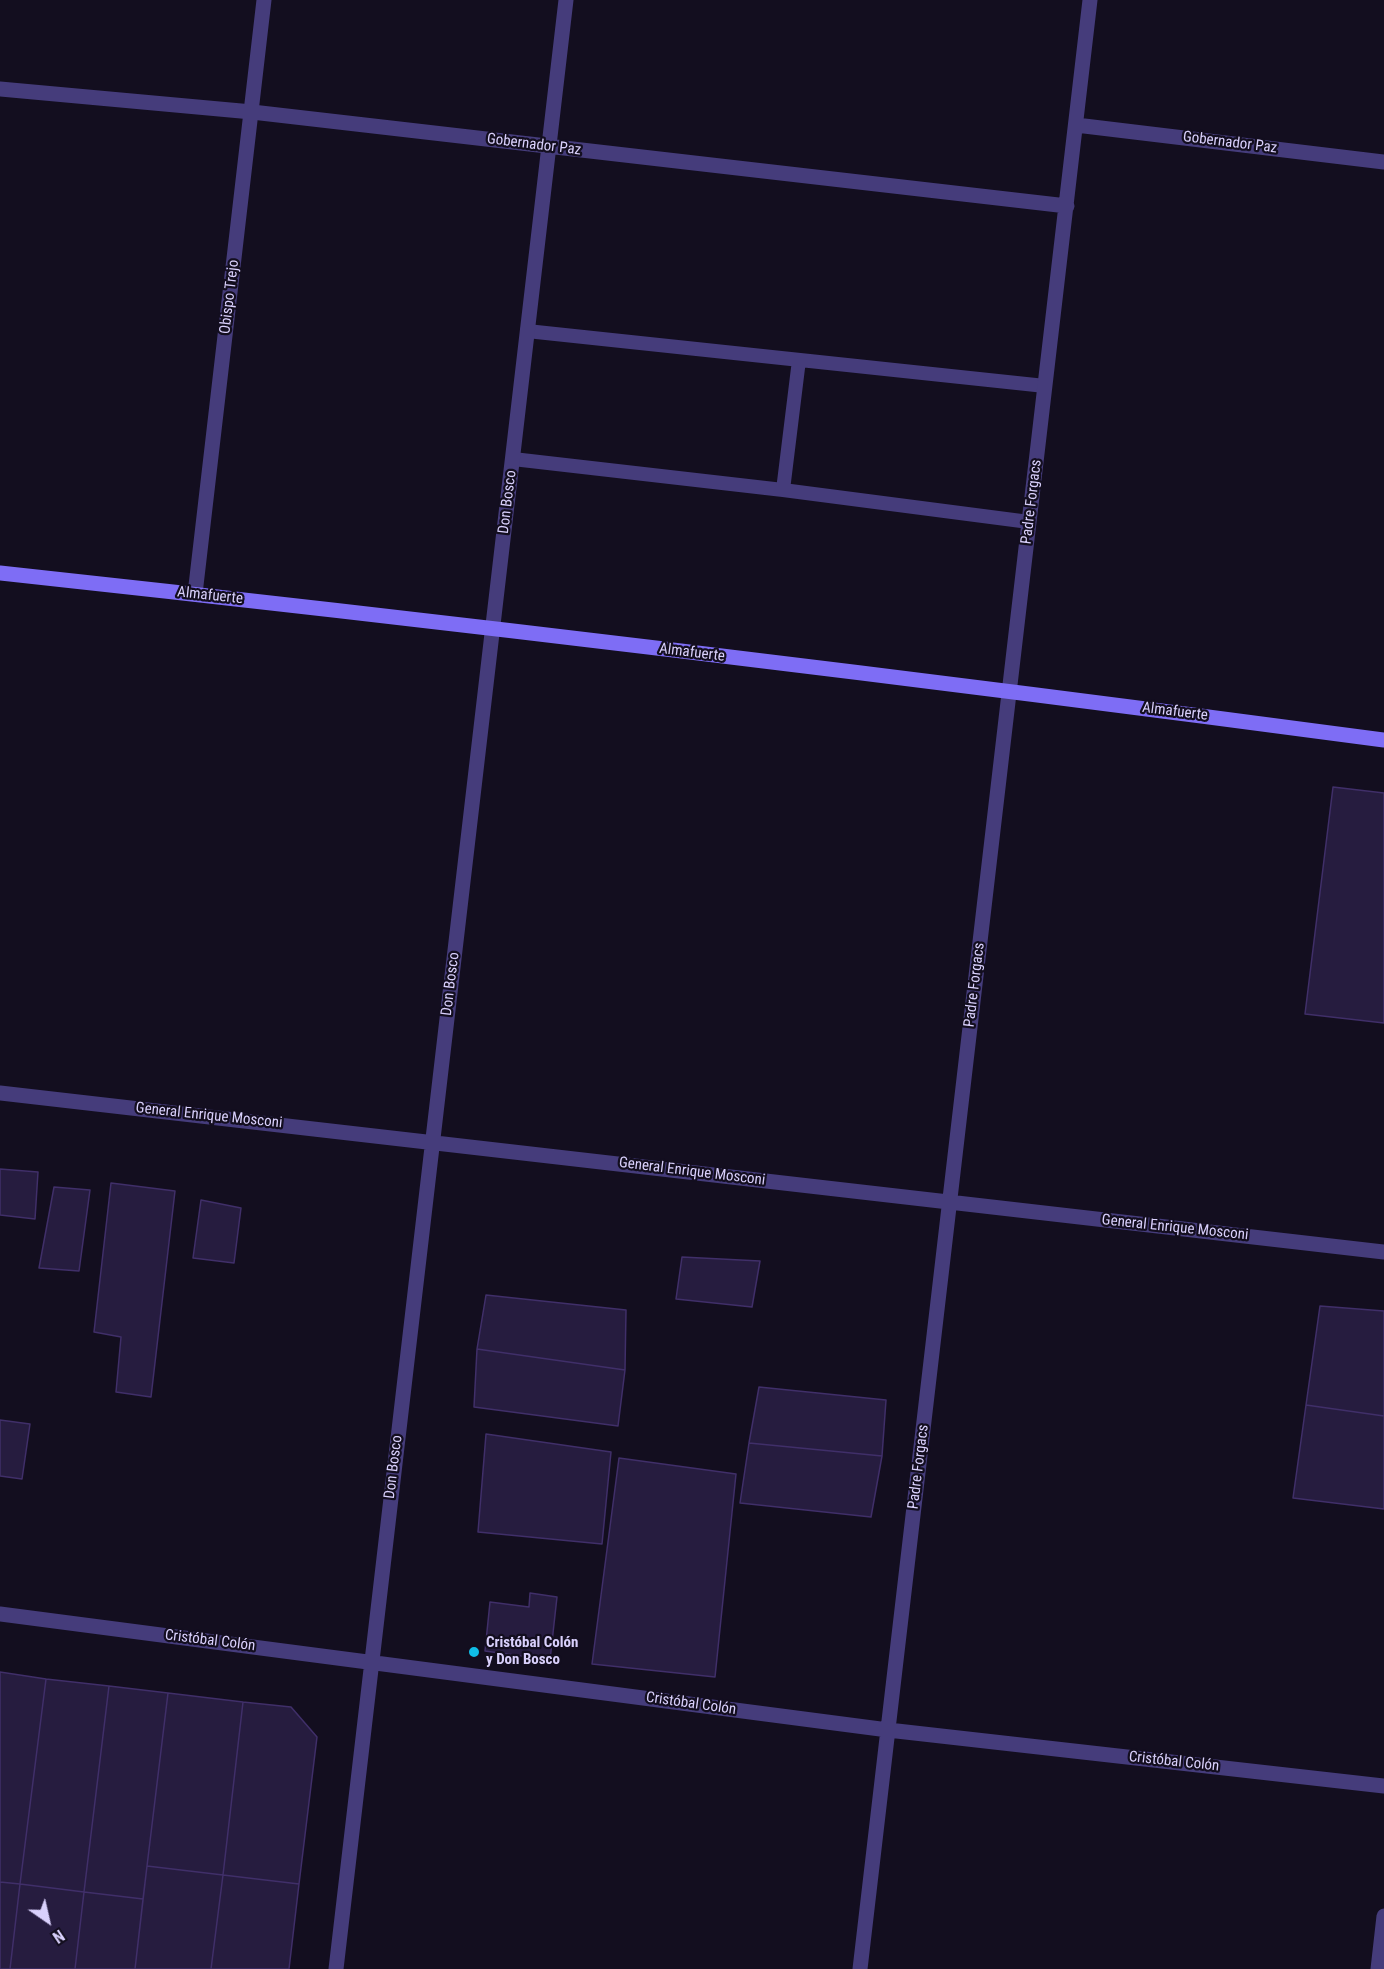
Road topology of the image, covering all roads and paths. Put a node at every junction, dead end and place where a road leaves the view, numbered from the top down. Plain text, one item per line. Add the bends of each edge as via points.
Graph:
1 (264, 0) edge
2 (566, 0) edge
3 (1090, 0) edge
4 (0, 89) edge
5 (252, 112) junction
6 (1076, 125) junction
7 (550, 147) junction
8 (1384, 162) edge
9 (1067, 206) junction
10 (528, 331) junction
11 (799, 360) junction
12 (1045, 386) junction
13 (513, 459) junction
14 (783, 490) junction
15 (1029, 522) junction
16 (0, 573) edge
17 (195, 594) junction
18 (493, 628) junction
19 (1010, 691) junction
20 (1384, 740) edge
21 (0, 1093) edge
22 (433, 1141) junction
23 (949, 1203) junction
24 (1384, 1252) edge
25 (0, 1614) edge
26 (371, 1662) junction
27 (888, 1730) junction
28 (1384, 1786) edge
29 (1384, 1916) edge
30 (336, 1969) edge
31 (860, 1969) edge
32 (1378, 1969) edge

1 - 5 street, Obispo Trejo
2 - 7 street, Don Bosco
3 - 6 street, Padre Forgacs
4 - 5 street, Gobernador Paz
5 - 7 street, Gobernador Paz
5 - 17 street, Obispo Trejo
6 - 8 street, Gobernador Paz
6 - 9 street, Padre Forgacs
7 - 9 street, Gobernador Paz
7 - 10 street, Don Bosco
9 - 12 street, Padre Forgacs
10 - 11 lane
10 - 13 street, Don Bosco
11 - 12 lane
11 - 14 lane
12 - 15 street, Padre Forgacs
13 - 14 lane
13 - 18 street, Don Bosco
14 - 15 lane
15 - 19 street, Padre Forgacs
16 - 17 street, Almafuerte
17 - 18 street, Almafuerte
18 - 19 street, Almafuerte
18 - 22 street, Don Bosco
19 - 20 street, Almafuerte
19 - 23 street, Padre Forgacs
21 - 22 street, General Enrique Mosconi
22 - 23 street, General Enrique Mosconi
22 - 26 street, Don Bosco
23 - 24 street, General Enrique Mosconi
23 - 27 street, Padre Forgacs
25 - 26 street, Cristóbal Colón
26 - 27 street, Cristóbal Colón
26 - 30 street, Don Bosco
27 - 28 street, Cristóbal Colón
27 - 31 street, Padre Forgacs
29 - 32 street

